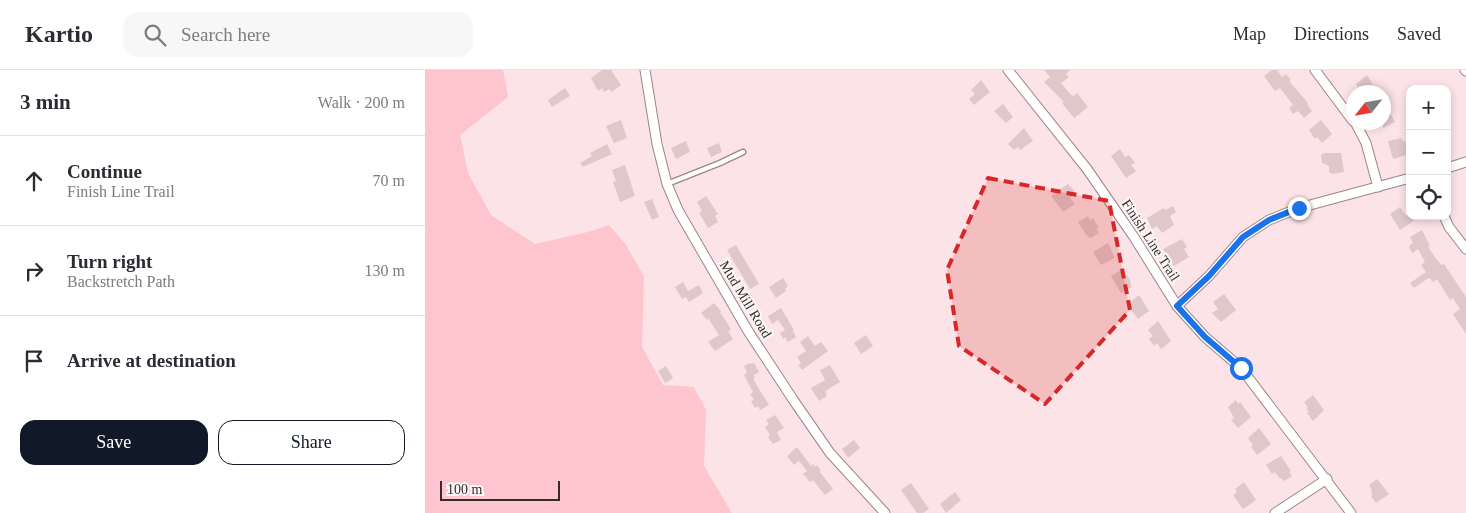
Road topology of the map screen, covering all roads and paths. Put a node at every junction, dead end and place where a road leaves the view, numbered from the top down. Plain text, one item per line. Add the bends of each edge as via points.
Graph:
1 (645, 70) edge
2 (1008, 70) edge
3 (1315, 70) edge
4 (1346, 111) edge
5 (1359, 130) edge
6 (743, 152) dead end
7 (1466, 162) edge
8 (1451, 167) edge
9 (1406, 179) edge
10 (667, 184) junction
11 (1378, 187) junction
12 (1446, 220) edge
13 (1466, 249) edge
14 (1177, 306) junction
15 (1327, 479) junction
16 (885, 513) edge
17 (1275, 513) edge
18 (1351, 513) edge

1 - 10 street, Mud Mill Road
2 - 14 street, Finish Line Trail via 1087,169
3 - 4 street
5 - 11 street via 1366,143
6 - 10 lane
7 - 8 street
9 - 11 street
10 - 16 street, Mud Mill Road via 748,330 794,401 830,453
11 - 14 street via 1299,208 1269,220 1243,237
12 - 13 street
14 - 15 street, Finish Line Trail via 1205,337 1241,368
15 - 17 street
15 - 18 street, Finish Line Trail

